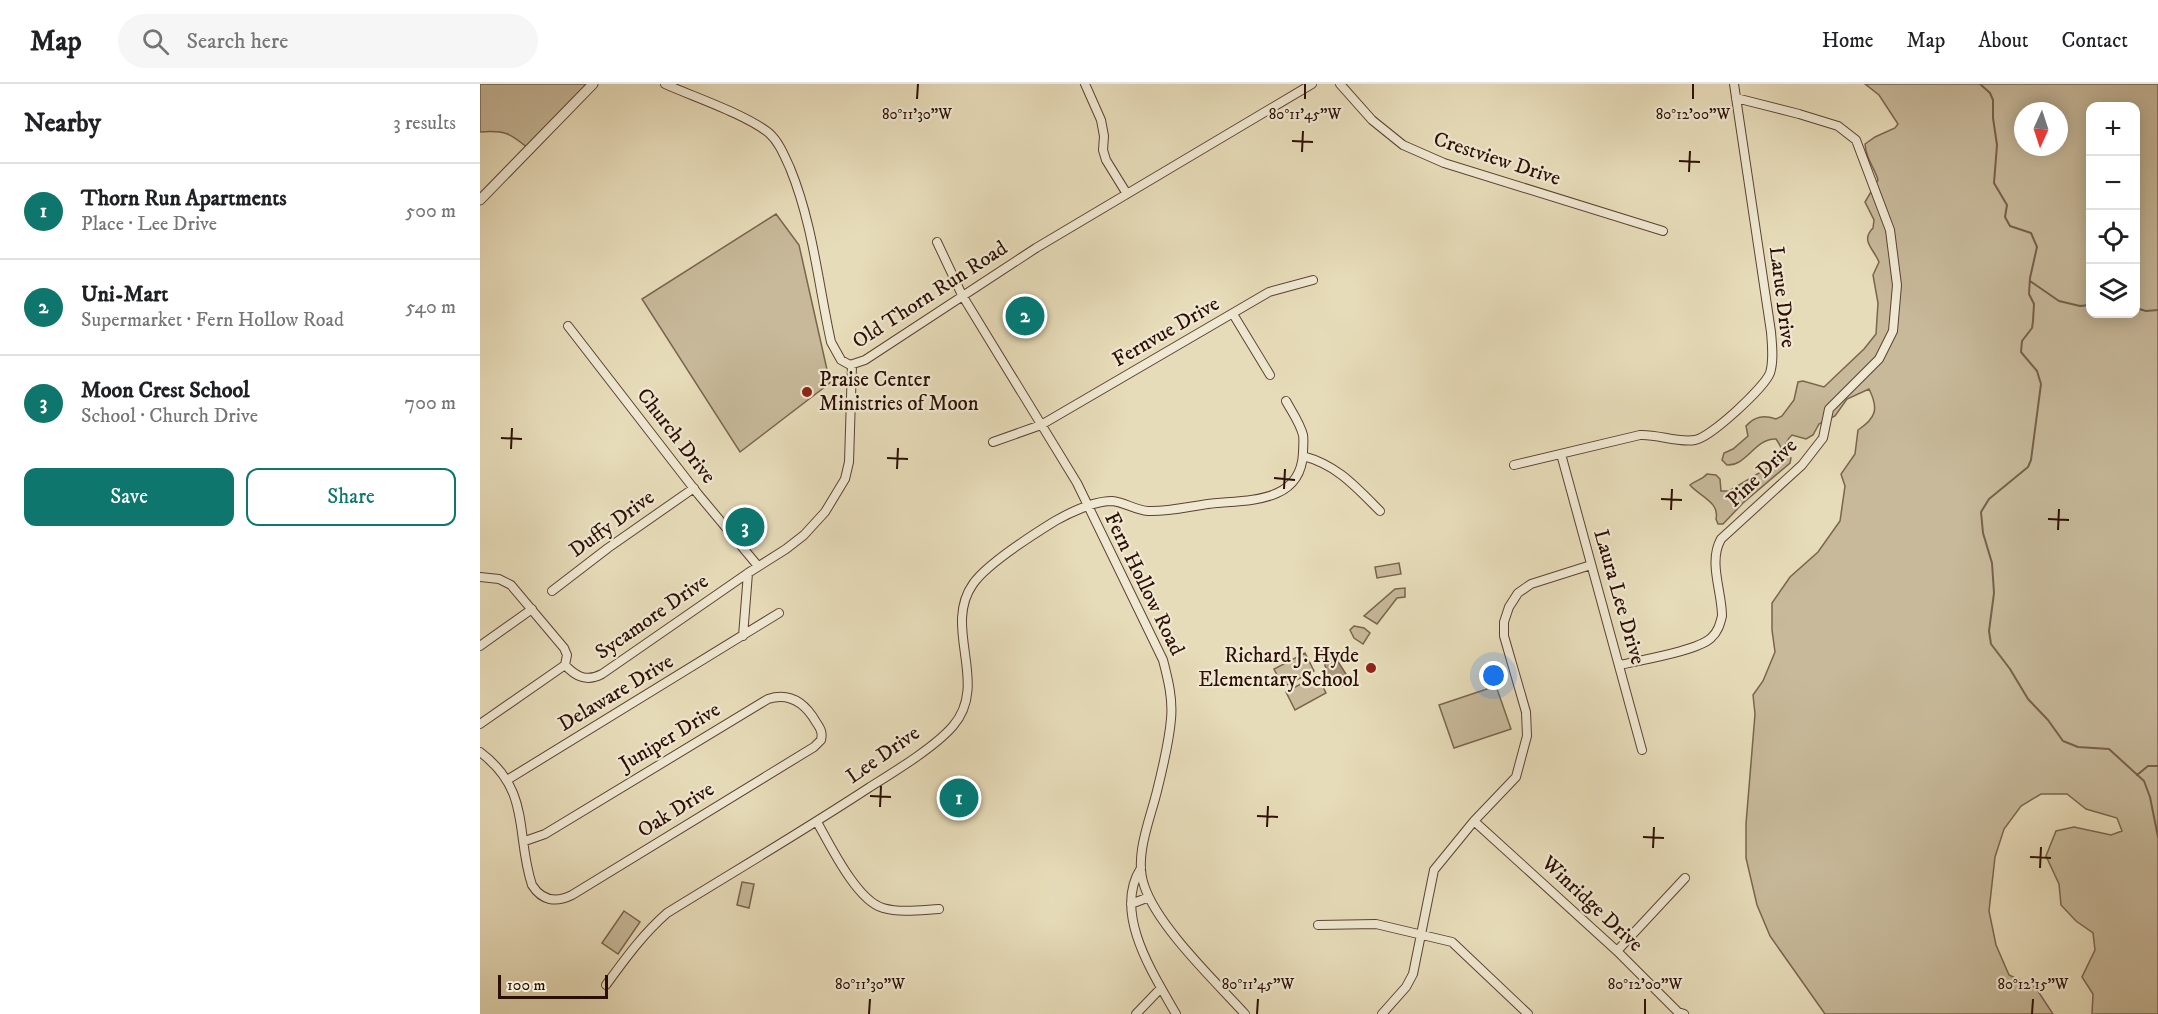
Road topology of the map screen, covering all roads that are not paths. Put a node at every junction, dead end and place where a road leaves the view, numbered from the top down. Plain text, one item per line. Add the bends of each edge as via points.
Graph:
1 (593, 84) edge
2 (665, 84) edge
3 (1085, 84) edge
4 (1312, 84) edge
5 (1340, 84) edge
6 (1734, 84) edge
7 (1736, 98) junction
8 (1127, 194) junction
9 (480, 200) edge
10 (1663, 231) dead end
11 (938, 242) dead end
12 (1313, 280) dead end
13 (962, 295) junction
14 (1233, 314) junction
15 (568, 326) dead end
16 (852, 365) junction
17 (1270, 375) dead end
18 (1287, 401) dead end
19 (1041, 425) junction
20 (993, 441) dead end
21 (1561, 454) junction
22 (1303, 456) junction
23 (1514, 465) dead end
24 (694, 488) junction
25 (1087, 507) junction
26 (1380, 511) dead end
27 (1591, 565) junction
28 (758, 566) junction
29 (748, 573) junction
30 (480, 578) edge
31 (552, 591) dead end
32 (532, 609) junction
33 (779, 613) dead end
34 (743, 636) junction
35 (480, 646) edge
36 (565, 665) junction
37 (1620, 666) junction
38 (480, 724) edge
39 (822, 736) joint
40 (1642, 750) dead end
41 (480, 752) edge
42 (507, 780) junction
43 (1474, 821) junction
44 (817, 822) junction
45 (525, 841) junction
46 (1141, 868) junction
47 (1685, 878) dead end
48 (1149, 897) junction
49 (1131, 904) junction
50 (939, 909) dead end
51 (1318, 926) dead end
52 (1420, 933) junction
53 (1617, 951) junction
54 (606, 985) dead end
55 (1161, 988) junction
56 (1136, 1014) edge
57 (1176, 1014) edge
58 (1245, 1014) edge
59 (1382, 1014) edge
60 (1528, 1014) edge
61 (1684, 1014) edge

1 - 9 street
2 - 16 street, Old Thorn Run Road via 750,122 778,143 806,213 831,342 841,360
3 - 8 street via 1101,120 1106,160
4 - 8 street, Old Thorn Run Road
5 - 10 street, Crestview Drive via 1372,120 1403,145 1444,163
6 - 7 street, Larue Drive
7 - 21 street, Larue Drive via 1771,332 1772,360 1766,380 1702,438 1640,435
7 - 37 street, Pine Drive via 1838,126 1856,140 1890,230 1897,285 1893,331 1879,359 1829,409 1822,438 1802,465 1721,538 1715,553 1722,616 1717,631 1698,645
8 - 13 street, Old Thorn Run Road
11 - 13 street, Fern Hollow Road
12 - 14 street, Fernvue Drive via 1269,292
13 - 16 street, Old Thorn Run Road
13 - 19 street, Fern Hollow Road
14 - 17 street
14 - 19 street, Fernvue Drive
15 - 24 street, Church Drive
16 - 28 street, Sycamore Drive via 852,428 845,479 836,498 812,527
18 - 22 street via 1303,436
19 - 20 street, Fernvue Drive
19 - 25 street, Fern Hollow Road via 1077,483
21 - 23 street, Larue Drive
21 - 27 street, Laura Lee Drive
22 - 25 street, Lee Drive via 1302,467 1287,489 1258,500 1153,511 1112,501
22 - 26 street via 1320,460 1341,473
24 - 28 street, Church Drive
24 - 31 street, Duffy Drive
25 - 44 street, Lee Drive via 1056,520 987,568 972,584 962,609 961,634 969,687 966,704 952,728
25 - 46 street, Fern Hollow Road via 1163,660 1170,688 1166,752
27 - 37 street, Laura Lee Drive
27 - 43 street via 1531,584 1518,593 1509,607 1504,636 1526,712 1527,736 1516,777
28 - 29 street, Sycamore Drive
29 - 34 street
29 - 36 street, Sycamore Drive via 597,677 581,677
30 - 32 street via 505,581
32 - 35 street
32 - 36 street via 566,651
33 - 34 street, Delaware Drive
34 - 42 street, Delaware Drive
36 - 38 street
37 - 40 street, Laura Lee Drive
39 - 45 street, Juniper Drive via 802,704 785,697 768,699 545,834
39 - 45 street, Oak Drive via 814,747 572,895 557,900 536,890 530,879
41 - 42 street
42 - 45 street
43 - 52 street via 1434,870
43 - 53 street, Winridge Drive
44 - 50 street via 864,896 882,908
44 - 54 street, Lee Drive via 667,913 644,934
46 - 48 street, Fern Hollow Road
46 - 49 street
47 - 53 street
48 - 49 street
48 - 58 street, Fern Hollow Road via 1192,957
49 - 55 street via 1135,931
51 - 52 street via 1376,924
52 - 59 street via 1410,981
52 - 60 street via 1452,942
53 - 61 street, Winridge Drive
55 - 56 street
55 - 57 street

